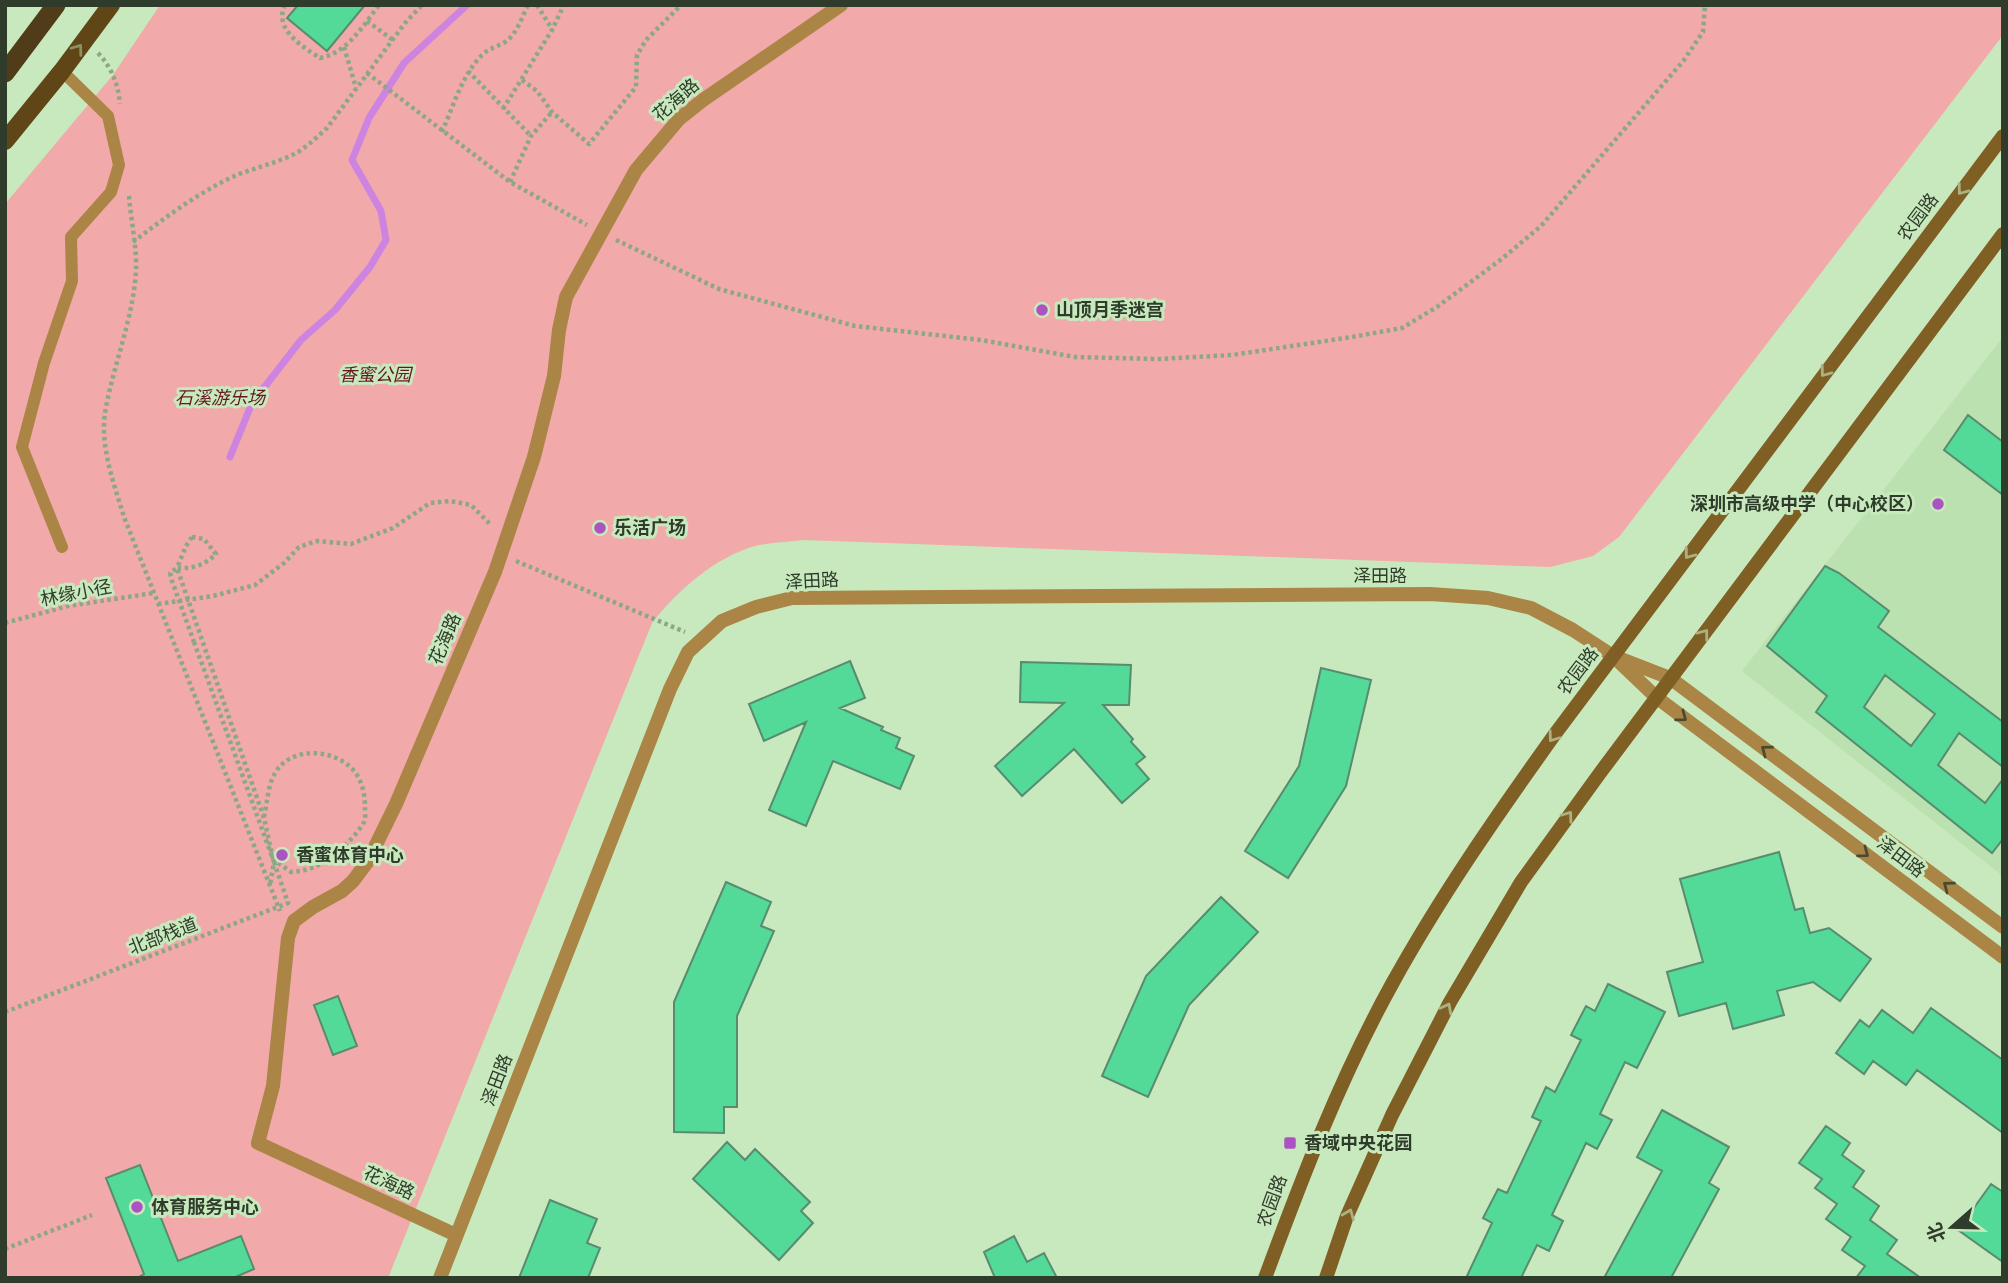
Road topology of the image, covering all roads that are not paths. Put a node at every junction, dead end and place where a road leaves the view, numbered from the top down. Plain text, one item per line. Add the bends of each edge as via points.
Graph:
1 (56, 5) edge
2 (111, 5) edge
3 (841, 5) edge
4 (62, 72) junction
5 (5, 73) edge
6 (2003, 136) edge
7 (5, 141) edge
8 (2003, 233) edge
9 (62, 547) dead end
10 (1613, 656) junction
11 (1670, 678) junction
12 (1656, 697) junction
13 (2003, 927) edge
14 (2003, 957) edge
15 (456, 1235) junction
16 (440, 1278) edge
17 (1265, 1278) edge
18 (1326, 1278) edge

1 - 5 highway
4 -> 2 main road
3 - 15 street, 花海路 via 679,119 636,170 566,297 554,376 534,457 502,550 396,804 353,881 294,920 288,938 272,1086 258,1143
4 - 7 main road
4 - 9 lane via 108,116 119,166 111,191 71,237 72,282 22,447
6 -> 10 main road, 农园路
11 -> 8 main road
10 - 11 street, 泽田路
10 - 12 street, 泽田路
10 - 15 street, 泽田路 via 1531,608 1488,598 1430,594 792,598 722,621 688,652 670,689
10 -> 17 main road, 农园路 via 1494,818 1391,985 1345,1077
11 - 12 main road
13 -> 11 street, 泽田路
12 -> 14 street, 泽田路
18 -> 12 main road via 1347,1216 1392,1115 1450,1002 1521,882
15 - 16 street, 泽田路

